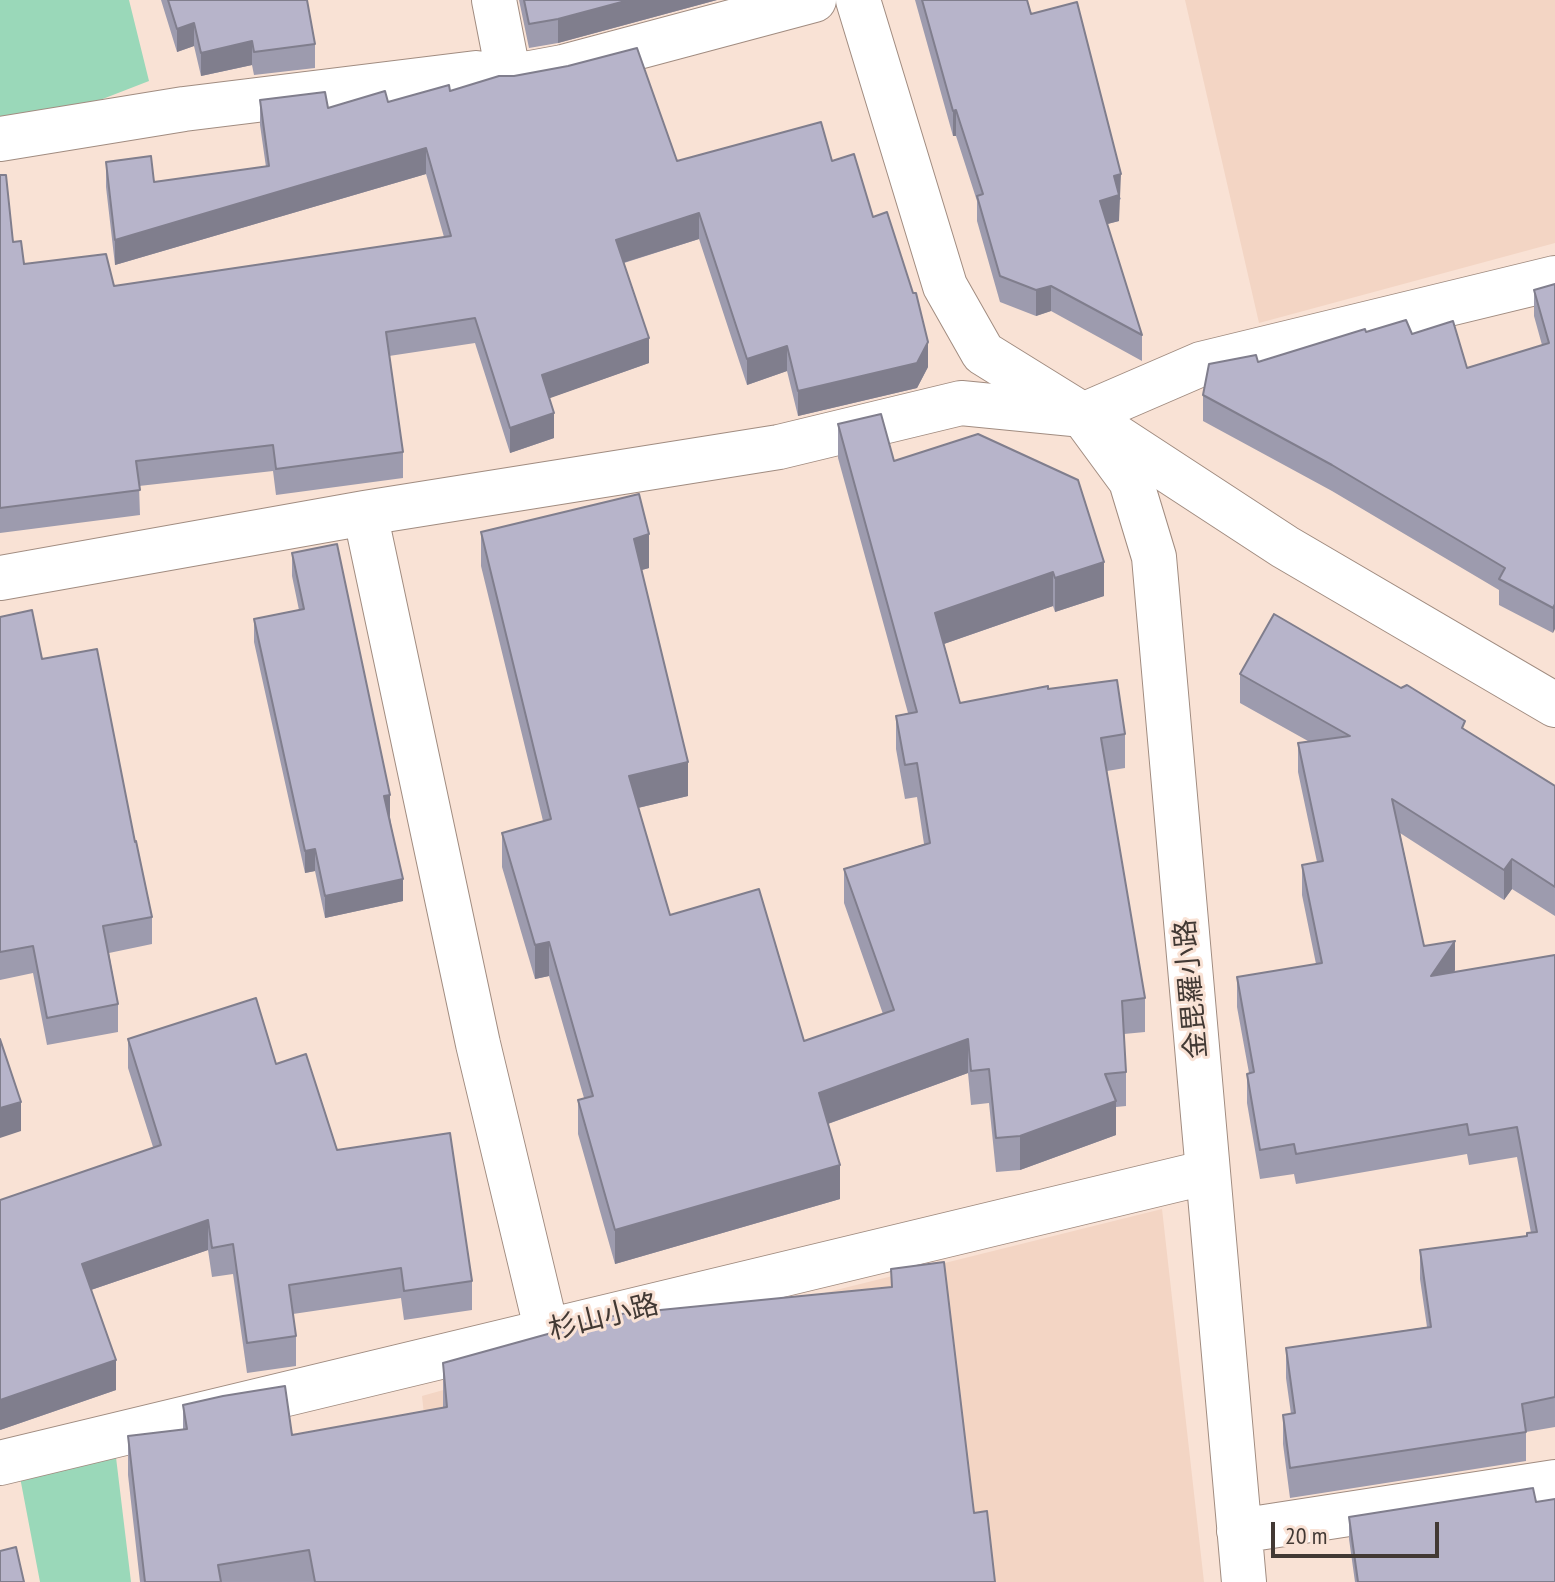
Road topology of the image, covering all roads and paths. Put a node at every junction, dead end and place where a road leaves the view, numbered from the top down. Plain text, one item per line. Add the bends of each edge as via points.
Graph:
1 (494, 0) edge
2 (814, 0) edge
3 (858, 0) edge
4 (509, 77) junction
5 (0, 139) edge
6 (1555, 278) edge
7 (1083, 415) junction
8 (365, 513) junction
9 (0, 578) edge
10 (1555, 705) edge
11 (1208, 1172) junction
12 (547, 1332) junction
13 (0, 1463) edge
14 (1555, 1482) edge
15 (1239, 1531) junction
16 (1244, 1582) edge

1 - 4 street
2 - 4 street
3 - 7 street via 945,286 983,353
4 - 5 street via 476,73 184,109
6 - 7 street via 1201,364
7 - 8 street via 961,403 779,447
7 - 10 street via 1285,547
7 - 11 street, 金毘羅小路 via 1131,481 1154,557
8 - 9 street
8 - 12 street via 478,1044
11 - 12 street, 杉山小路
11 - 15 street, 金毘羅小路
12 - 13 street, 杉山小路
14 - 15 street
15 - 16 street, 金毘羅小路

